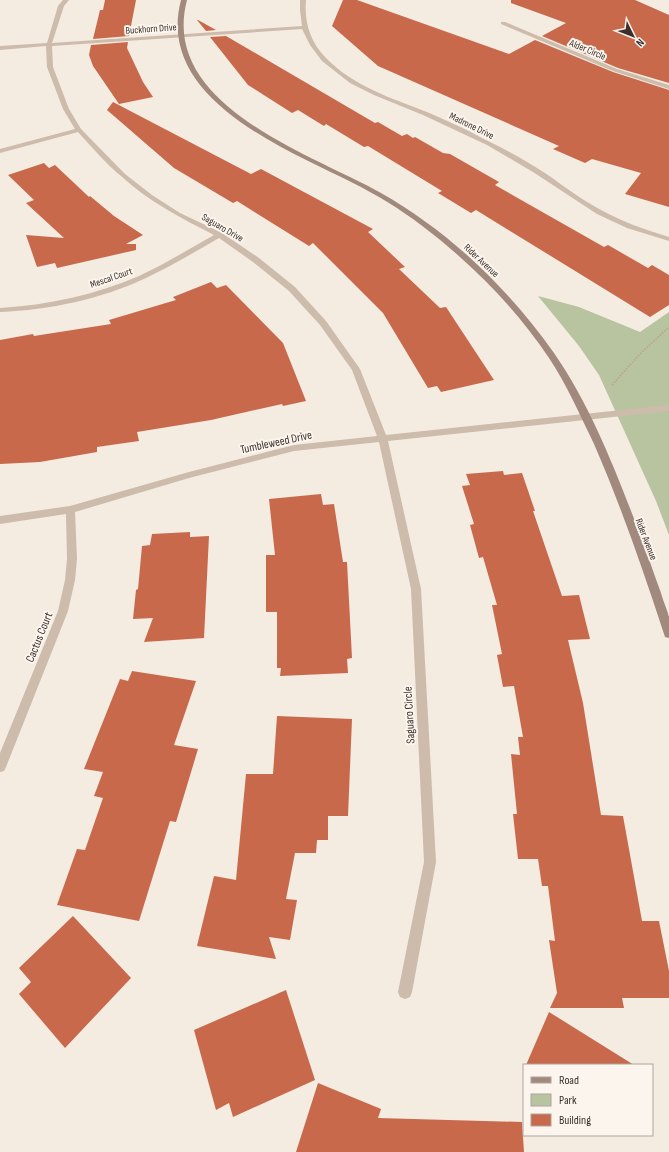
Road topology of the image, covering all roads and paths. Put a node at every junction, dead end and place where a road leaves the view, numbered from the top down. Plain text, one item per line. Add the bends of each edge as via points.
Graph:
1 (66, 0) edge
2 (184, 0) edge
3 (303, 0) edge
4 (503, 23) dead end
5 (304, 27) junction
6 (180, 35) junction
7 (50, 44) junction
8 (0, 48) edge
9 (669, 87) edge
10 (78, 130) junction
11 (0, 151) edge
12 (219, 235) junction
13 (669, 240) edge
14 (0, 310) edge
15 (669, 327) edge
16 (612, 385) dead end
17 (669, 408) edge
18 (586, 416) junction
19 (383, 439) junction
20 (70, 510) junction
21 (0, 520) edge
22 (669, 634) edge
23 (0, 767) edge
24 (405, 992) dead end

1 - 7 street, Saguaro Drive via 61,6
2 - 6 street, Rider Avenue via 181,8
3 - 5 street, Madrone Drive
4 - 9 street, Alder Circle via 616,70
5 - 6 street, Buckhorn Drive
5 - 13 street, Madrone Drive via 311,44 323,59 355,84 503,151 606,216
6 - 7 street, Buckhorn Drive
6 - 18 street, Rider Avenue via 183,48 197,76 210,93 242,121 284,147 374,191 423,223 468,260 533,331 551,356
7 - 8 street, Buckhorn Drive
7 - 10 street, Saguaro Drive via 50,67 66,109
10 - 11 street
10 - 12 street, Saguaro Drive via 123,176 178,214
12 - 14 street, Mescal Court via 142,277 110,289 76,299
12 - 19 street, Saguaro Drive via 292,289 324,323 356,369
15 - 16 path
17 - 18 street, Tumbleweed Drive
18 - 19 street, Tumbleweed Drive
18 - 22 street, Rider Avenue via 651,577
19 - 20 street, Tumbleweed Drive via 294,448
19 - 24 street, Saguaro Circle via 416,589 430,862
20 - 21 street, Tumbleweed Drive
20 - 23 street, Cactus Court via 72,559 63,611

